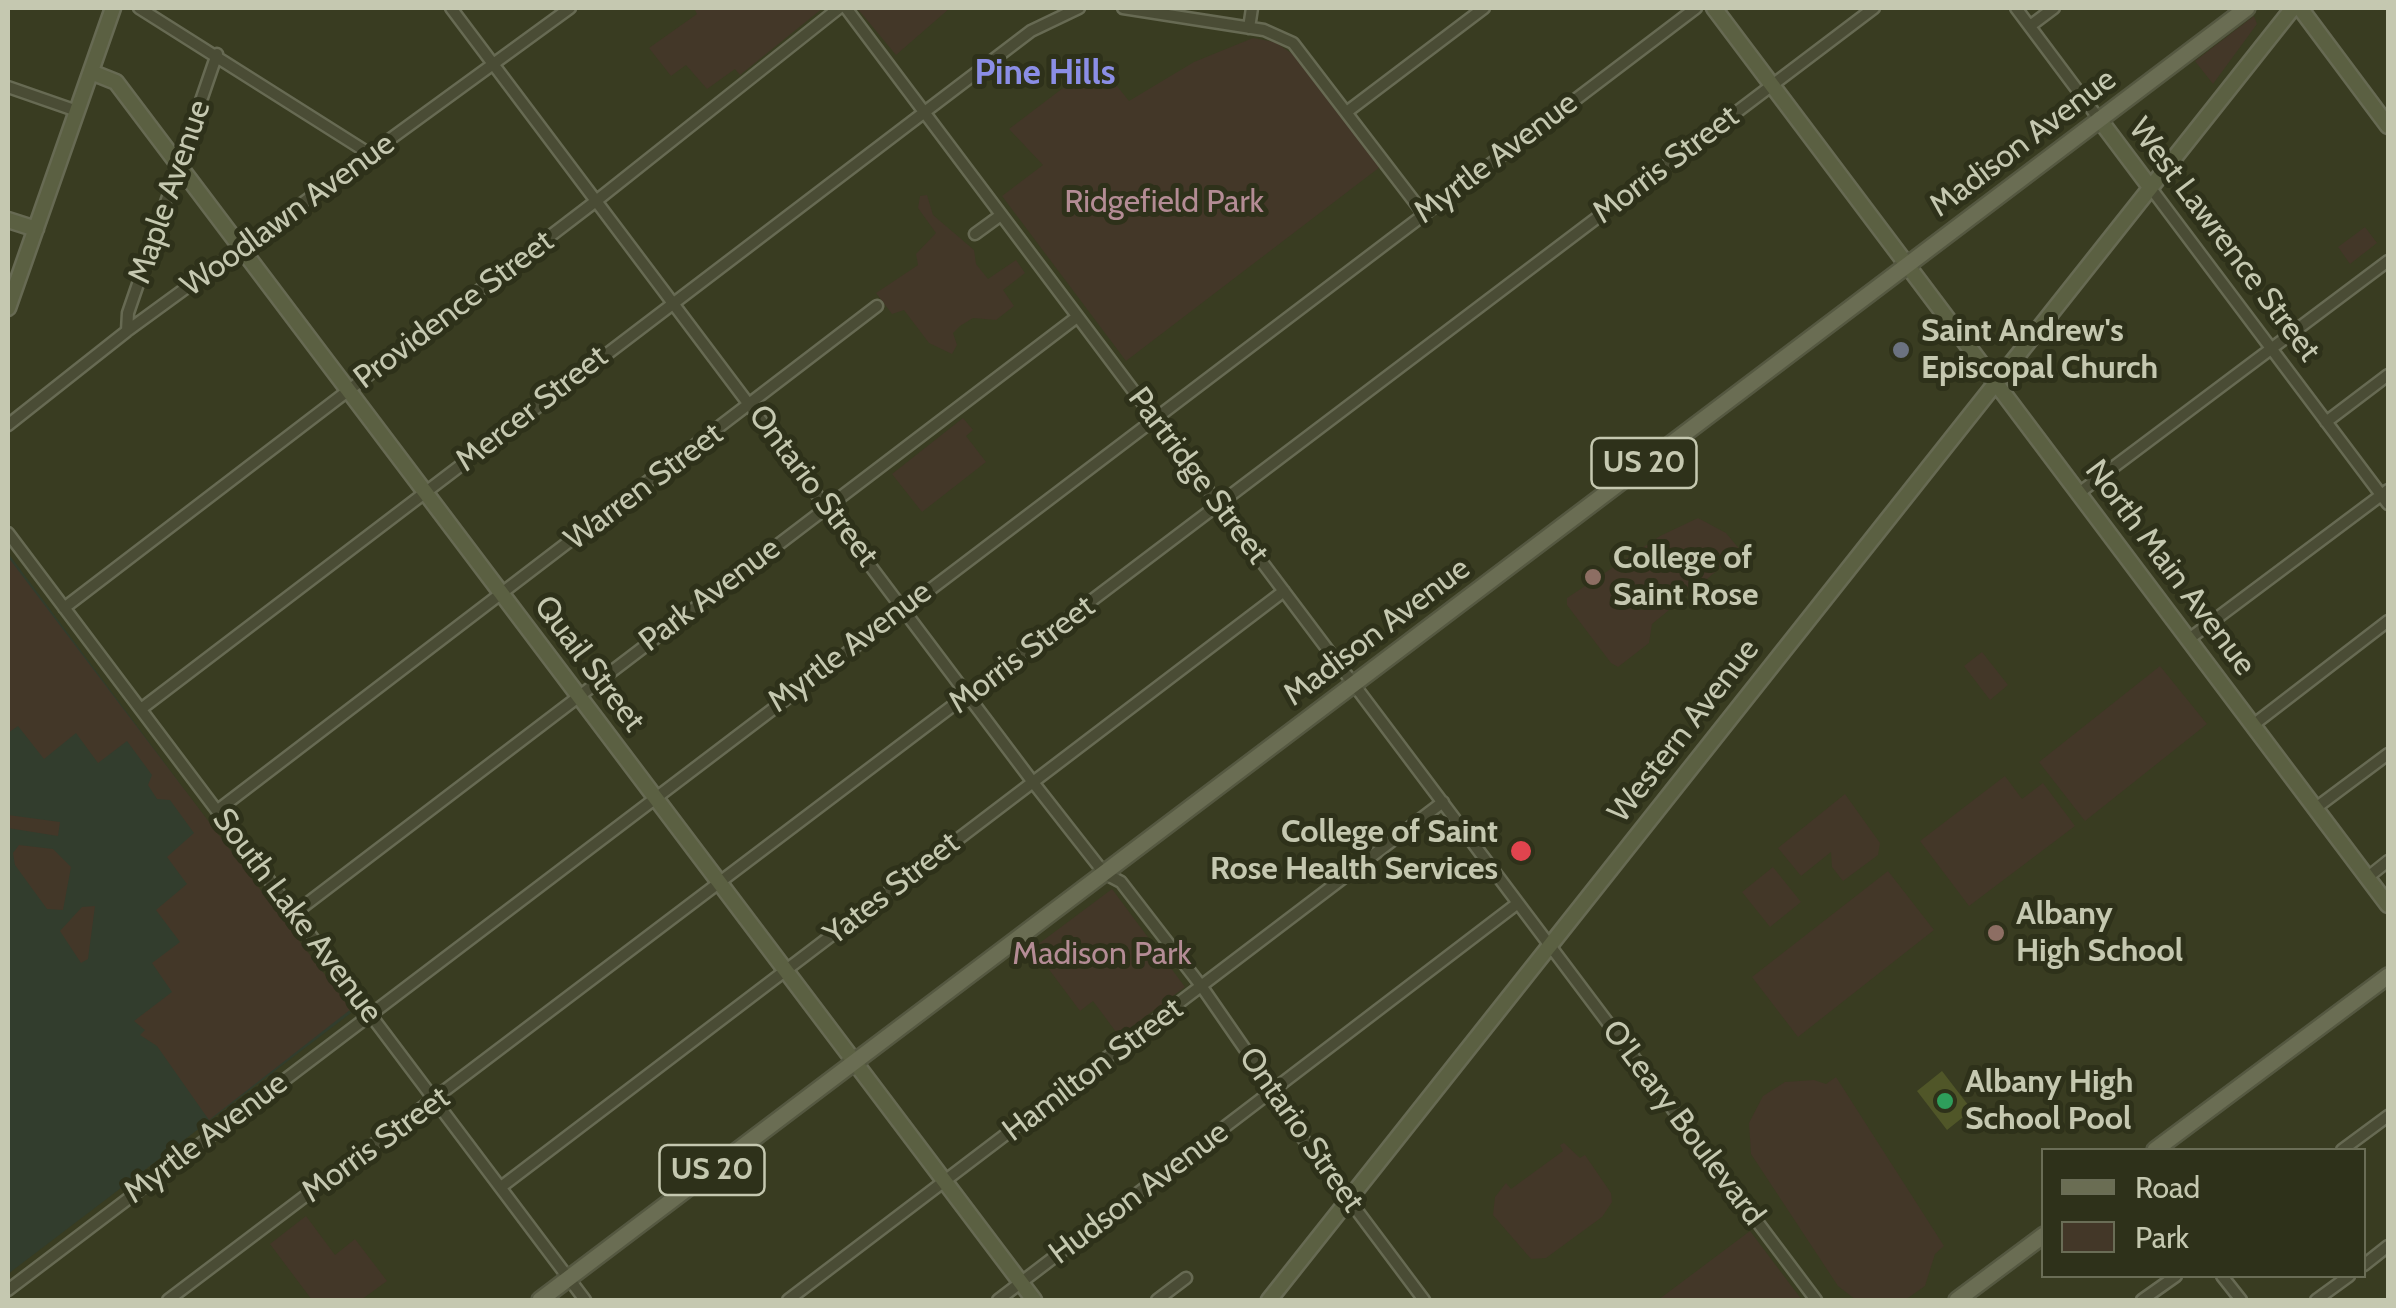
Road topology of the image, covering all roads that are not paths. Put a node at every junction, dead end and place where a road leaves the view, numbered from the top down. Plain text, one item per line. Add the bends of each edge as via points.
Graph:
1 (113, 8) edge
2 (139, 8) edge
3 (451, 8) edge
4 (570, 8) edge
5 (842, 8) edge
6 (1079, 8) edge
7 (1123, 8) edge
8 (1252, 8) edge
9 (1484, 8) edge
10 (1696, 8) edge
11 (1714, 8) edge
12 (1874, 8) edge
13 (2016, 8) edge
14 (2054, 8) edge
15 (2247, 8) edge
16 (2297, 8) edge
17 (2030, 26) junction
18 (1249, 28) junction
19 (217, 54) junction
20 (496, 64) junction
21 (91, 72) junction
22 (1772, 84) junction
23 (8, 87) edge
24 (77, 111) junction
25 (1348, 112) junction
26 (925, 114) junction
27 (2099, 119) junction
28 (2388, 126) edge
29 (370, 154) junction
30 (179, 165) junction
31 (2150, 187) junction
32 (596, 201) junction
33 (1423, 213) junction
34 (1001, 215) junction
35 (8, 220) edge
36 (36, 229) junction
37 (974, 234) dead end
38 (243, 250) junction
39 (2388, 260) edge
40 (1908, 264) junction
41 (674, 300) junction
42 (877, 306) dead end
43 (8, 308) edge
44 (1077, 317) junction
45 (128, 332) junction
46 (2271, 349) junction
47 (2388, 375) edge
48 (1996, 381) junction
49 (348, 392) junction
50 (752, 404) junction
51 (1154, 418) junction
52 (2326, 422) junction
53 (8, 425) edge
54 (425, 492) junction
55 (2079, 492) junction
56 (2386, 496) edge
57 (1219, 505) junction
58 (828, 506) junction
59 (8, 533) edge
60 (1284, 591) junction
61 (502, 594) junction
62 (903, 606) junction
63 (64, 608) junction
64 (2388, 622) edge
65 (2189, 639) junction
66 (1354, 683) junction
67 (578, 695) junction
68 (968, 697) junction
69 (142, 709) junction
70 (2253, 724) junction
71 (2388, 754) edge
72 (1032, 781) junction
73 (654, 798) junction
74 (1444, 802) junction
75 (2317, 807) junction
76 (218, 810) junction
77 (2388, 861) edge
78 (1104, 873) junction
79 (2368, 877) junction
80 (720, 883) junction
81 (1518, 903) junction
82 (2388, 905) edge
83 (296, 912) junction
84 (1549, 946) junction
85 (785, 972) junction
86 (2388, 976) edge
87 (1202, 987) junction
88 (370, 1014) junction
89 (855, 1062) junction
90 (1272, 1092) junction
91 (438, 1100) junction
92 (2388, 1116) edge
93 (2157, 1148) edge
94 (2345, 1148) edge
95 (946, 1182) junction
96 (501, 1187) junction
97 (1348, 1200) junction
98 (2041, 1237) edge
99 (2388, 1246) edge
100 (2366, 1263) edge
101 (1186, 1278) dead end
102 (2173, 1278) edge
103 (2224, 1278) edge
104 (2346, 1278) edge
105 (569, 1279) junction
106 (1021, 1283) junction
107 (8, 1290) edge
108 (168, 1300) edge
109 (540, 1300) edge
110 (585, 1300) edge
111 (788, 1300) edge
112 (998, 1300) edge
113 (1034, 1300) edge
114 (1157, 1300) edge
115 (1269, 1300) edge
116 (1424, 1300) edge
117 (1816, 1300) edge
118 (1957, 1300) edge
119 (2142, 1300) edge
120 (2241, 1300) edge
121 (2316, 1300) edge

1 - 21 street
2 - 19 street
3 - 20 street, Ontario Street
4 - 20 street, Woodlawn Avenue
5 - 26 street, Partridge Street
5 - 32 street, Providence Street
6 - 26 street, Mercer Street via 1042,24
7 - 18 street
8 - 18 street
9 - 25 street
10 - 33 street, Myrtle Avenue
11 - 22 street, North Main Avenue
12 - 22 street, Morris Street
13 - 17 street, West Lawrence Street
14 - 17 street
15 - 27 main road, Madison Avenue / US 20
16 - 28 street
16 - 31 street, Western Avenue
17 - 27 street, West Lawrence Street
18 - 25 street via 1298,47
19 - 29 street
19 - 30 street, Maple Avenue
20 - 29 street, Woodlawn Avenue
20 - 32 street, Ontario Street
21 - 24 street
21 - 30 street, Quail Street via 116,82
22 - 40 street, North Main Avenue
22 - 57 street, Morris Street
23 - 24 street
24 - 36 street
25 - 33 street
26 - 34 street, Partridge Street
26 - 41 street, Mercer Street
27 - 31 street, West Lawrence Street
27 - 40 main road, Madison Avenue / US 20
29 - 38 street, Woodlawn Avenue
30 - 38 street, Quail Street
30 - 45 street, Maple Avenue via 128,313
31 - 46 street, West Lawrence Street
31 - 48 street, Western Avenue
32 - 41 street, Ontario Street
32 - 49 street, Providence Street
33 - 51 street, Myrtle Avenue
34 - 37 street
34 - 44 street, Partridge Street
35 - 36 street
36 - 43 street
38 - 45 street, Woodlawn Avenue
38 - 49 street, Quail Street
39 - 46 street
40 - 48 street, North Main Avenue
40 - 66 main road, Madison Avenue / US 20
41 - 50 street, Ontario Street
41 - 54 street, Mercer Street
42 - 50 street, Warren Street
44 - 51 street, Partridge Street
44 - 58 street, Park Avenue
45 - 53 street, Woodlawn Avenue
46 - 52 street, West Lawrence Street
46 - 55 street
47 - 52 street
48 - 55 street, North Main Avenue
48 - 84 street, Western Avenue
49 - 54 street, Quail Street
49 - 63 street, Providence Street
50 - 58 street, Ontario Street
50 - 61 street, Warren Street
51 - 57 street, Partridge Street
51 - 62 street, Myrtle Avenue
52 - 56 street, West Lawrence Street
54 - 61 street, Quail Street
54 - 69 street, Mercer Street
55 - 65 street, North Main Avenue
56 - 65 street
57 - 60 street, Partridge Street
57 - 68 street, Morris Street
58 - 62 street, Ontario Street
58 - 67 street, Park Avenue
59 - 63 street, South Lake Avenue
60 - 66 street, Partridge Street
60 - 72 street, Yates Street
61 - 67 street, Quail Street
61 - 76 street, Warren Street
62 - 68 street, Ontario Street
62 - 73 street, Myrtle Avenue
63 - 69 street, South Lake Avenue
64 - 70 street
65 - 70 street, North Main Avenue
66 - 74 street, Partridge Street
66 - 78 main road, Madison Avenue / US 20
67 - 73 street, Quail Street
67 - 83 street, Park Avenue
68 - 72 street, Ontario Street
68 - 80 street, Morris Street
69 - 76 street, South Lake Avenue
70 - 75 street, North Main Avenue
71 - 75 street
72 - 78 street, Ontario Street
72 - 85 street, Yates Street
73 - 80 street, Quail Street
73 - 88 street, Myrtle Avenue
74 - 81 street, Partridge Street
74 - 87 street, Hamilton Street
75 - 79 street, North Main Avenue
76 - 83 street, South Lake Avenue
77 - 79 street
78 - 87 street, Ontario Street via 1121,882
78 - 89 main road, Madison Avenue / US 20
79 - 82 street, North Main Avenue
80 - 85 street, Quail Street
80 - 91 street, Morris Street
81 - 84 street, Partridge Street
81 - 90 street, Hudson Avenue
83 - 88 street, South Lake Avenue
84 - 97 street, Western Avenue
84 - 117 street, O'Leary Boulevard
85 - 89 street, Quail Street
85 - 96 street, Yates Street
86 - 93 main road
87 - 90 street, Ontario Street
87 - 95 street, Hamilton Street
88 - 91 street, South Lake Avenue
88 - 107 street, Myrtle Avenue
89 - 95 street, Quail Street
89 - 105 main road, Madison Avenue / US 20
90 - 97 street, Ontario Street
90 - 106 street, Hudson Avenue
91 - 96 street, South Lake Avenue
91 - 108 street, Morris Street
92 - 94 street
95 - 106 street, Quail Street
95 - 111 street, Hamilton Street
96 - 105 street, South Lake Avenue
97 - 115 street, Western Avenue
97 - 116 street, Ontario Street
98 - 118 main road
99 - 100 street
101 - 114 street
102 - 119 street
103 - 120 street
104 - 121 street
105 - 109 main road, Madison Avenue / US 20
105 - 110 street, South Lake Avenue
106 - 112 street, Hudson Avenue
106 - 113 street, Quail Street

